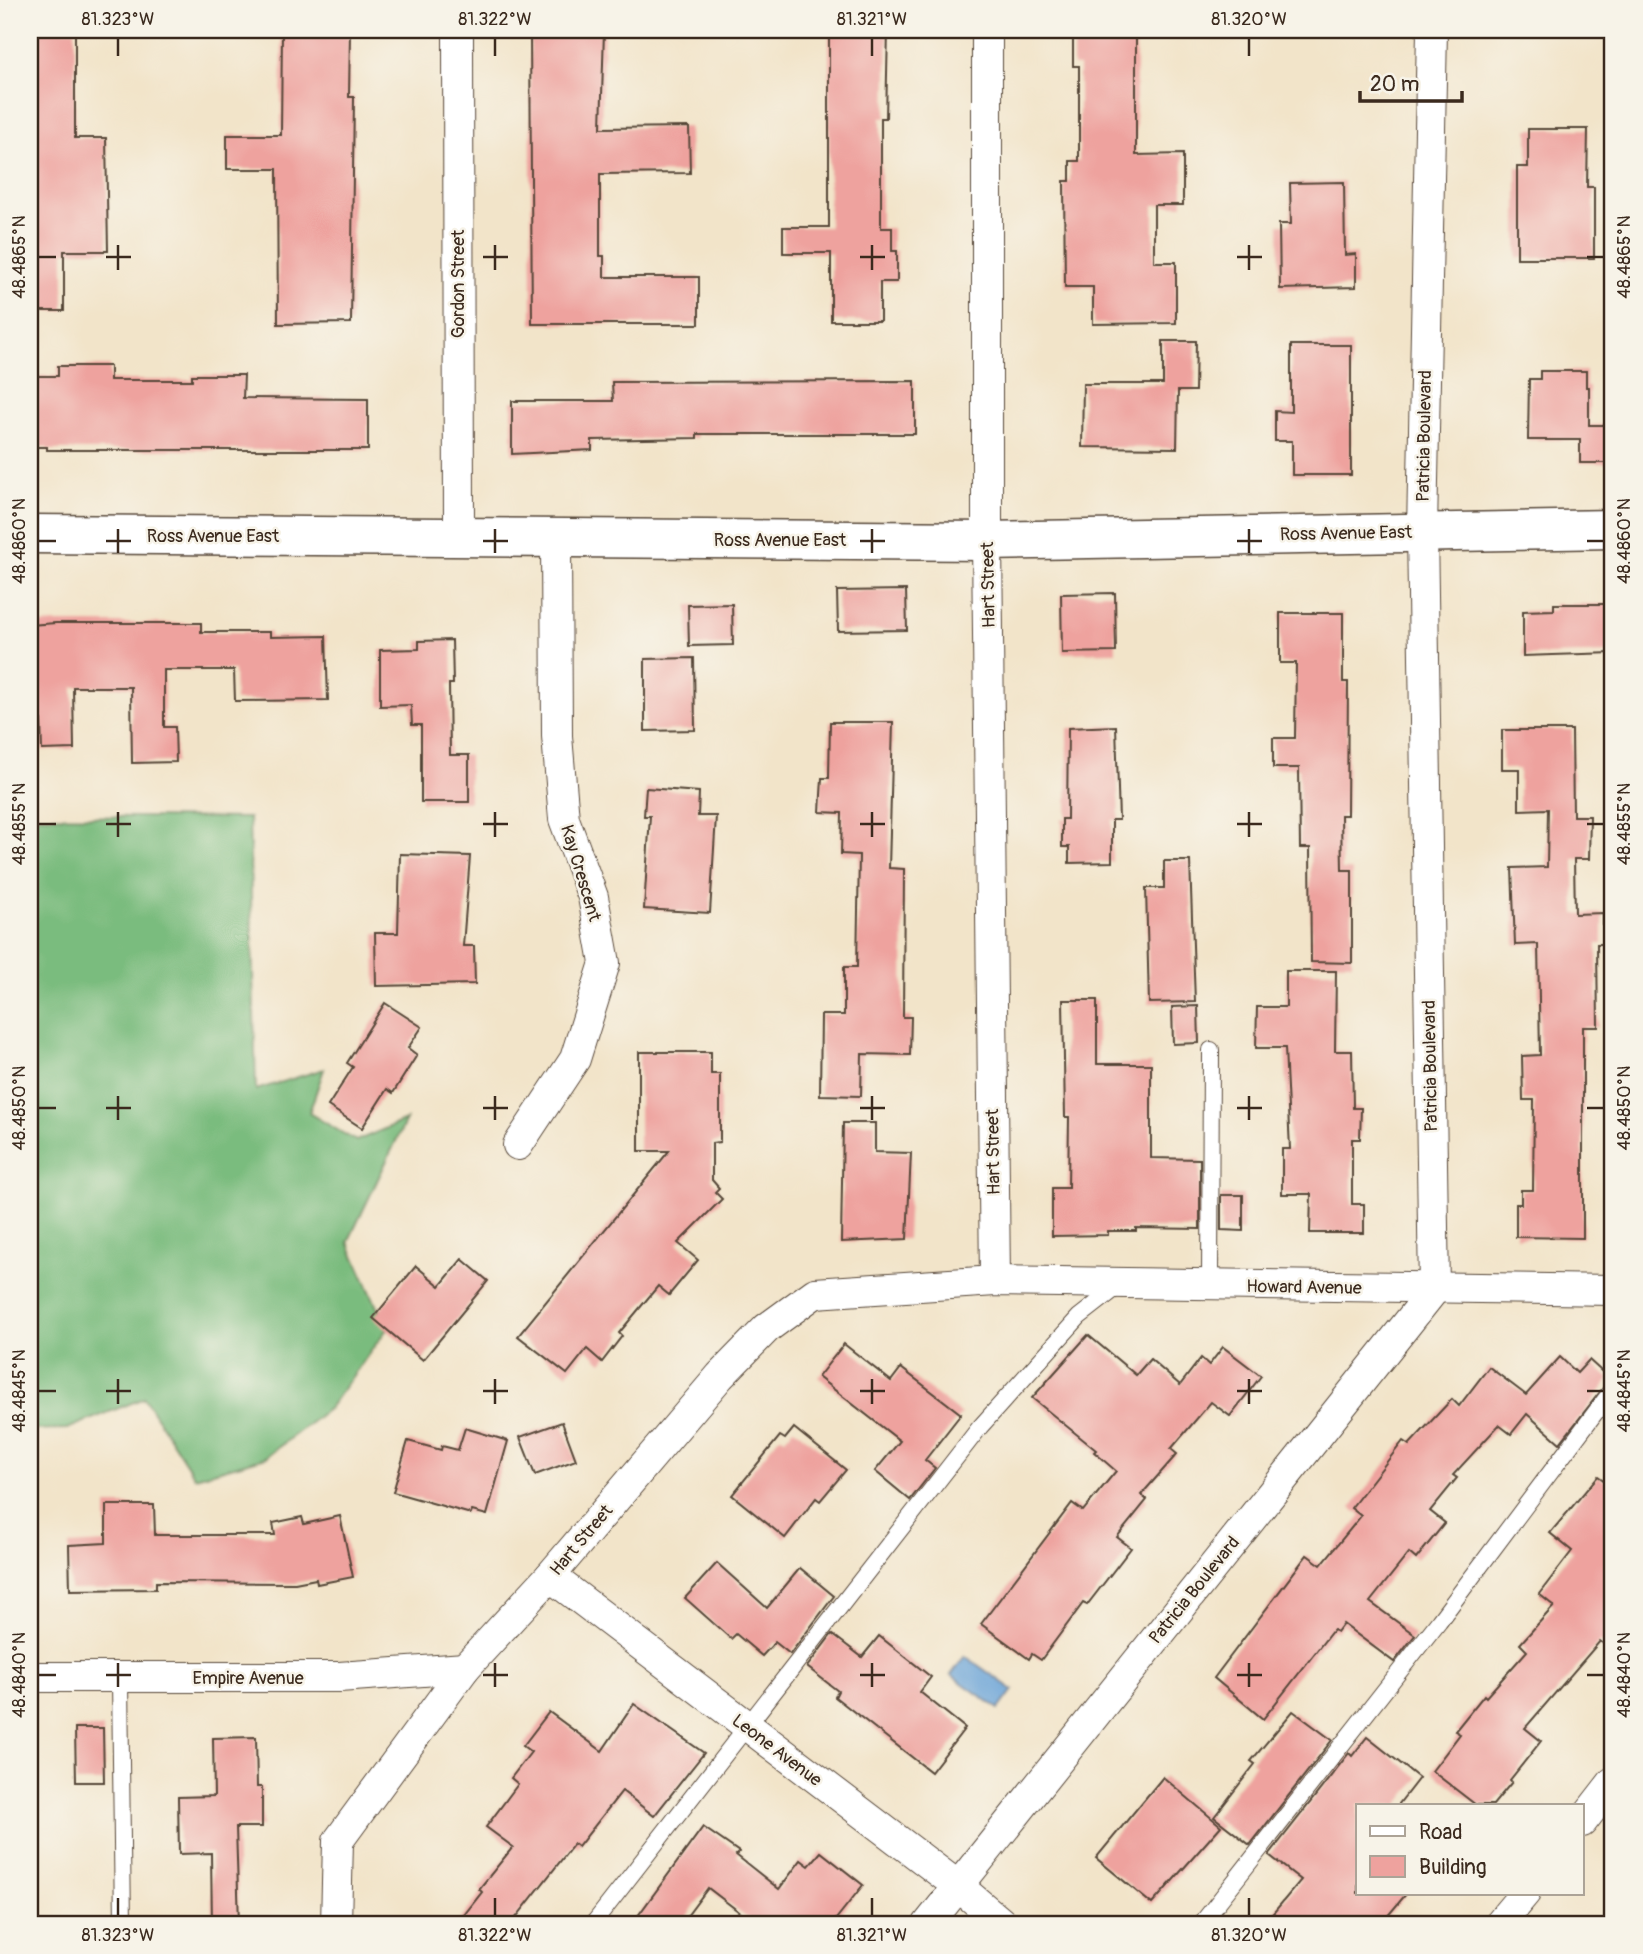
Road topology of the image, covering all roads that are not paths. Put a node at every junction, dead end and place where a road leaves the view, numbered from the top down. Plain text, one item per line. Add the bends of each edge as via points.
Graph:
1 (458, 30) edge
2 (987, 30) edge
3 (1432, 30) edge
4 (1613, 528) edge
5 (1422, 531) junction
6 (30, 534) edge
7 (459, 537) junction
8 (556, 538) junction
9 (987, 541) junction
10 (1211, 1050) dead end
11 (518, 1145) dead end
12 (995, 1282) junction
13 (1122, 1284) junction
14 (1210, 1285) junction
15 (1434, 1290) junction
16 (1613, 1290) edge
17 (1613, 1389) edge
18 (550, 1576) junction
19 (465, 1668) junction
20 (30, 1677) edge
21 (120, 1679) junction
22 (745, 1726) junction
23 (1613, 1782) edge
24 (1584, 1819) edge
25 (958, 1886) junction
26 (1523, 1895) edge
27 (122, 1924) edge
28 (336, 1924) edge
29 (593, 1924) edge
30 (928, 1924) edge
31 (1003, 1924) edge
32 (1201, 1924) edge
33 (1499, 1924) edge

1 - 7 street, Gordon Street
2 - 9 street, Hart Street
3 - 5 street, Patricia Boulevard
4 - 5 main road, Ross Avenue East
5 - 9 main road, Ross Avenue East
5 - 15 street, Patricia Boulevard
6 - 7 main road, Ross Avenue East
7 - 8 main road, Ross Avenue East
8 - 9 main road, Ross Avenue East
8 - 11 street, Kay Crescent via 557,736 564,819 593,897 605,963 575,1059
9 - 12 street, Hart Street
10 - 14 lane
12 - 13 street, Howard Avenue
12 - 18 street, Hart Street via 815,1293 767,1328 720,1376
13 - 14 street, Howard Avenue
13 - 22 lane via 1079,1317 980,1427
14 - 15 street, Howard Avenue
15 - 16 street, Howard Avenue
15 - 25 street, Patricia Boulevard
17 - 32 lane
18 - 19 street, Hart Street
18 - 22 street, Leone Avenue
19 - 21 street, Empire Avenue via 339,1677
19 - 28 street, Hart Street via 338,1840
20 - 21 street, Empire Avenue
21 - 27 lane
22 - 25 street, Leone Avenue
22 - 29 lane
23 - 24 street
25 - 30 street, Patricia Boulevard
25 - 31 street, Leone Avenue
26 - 33 street

